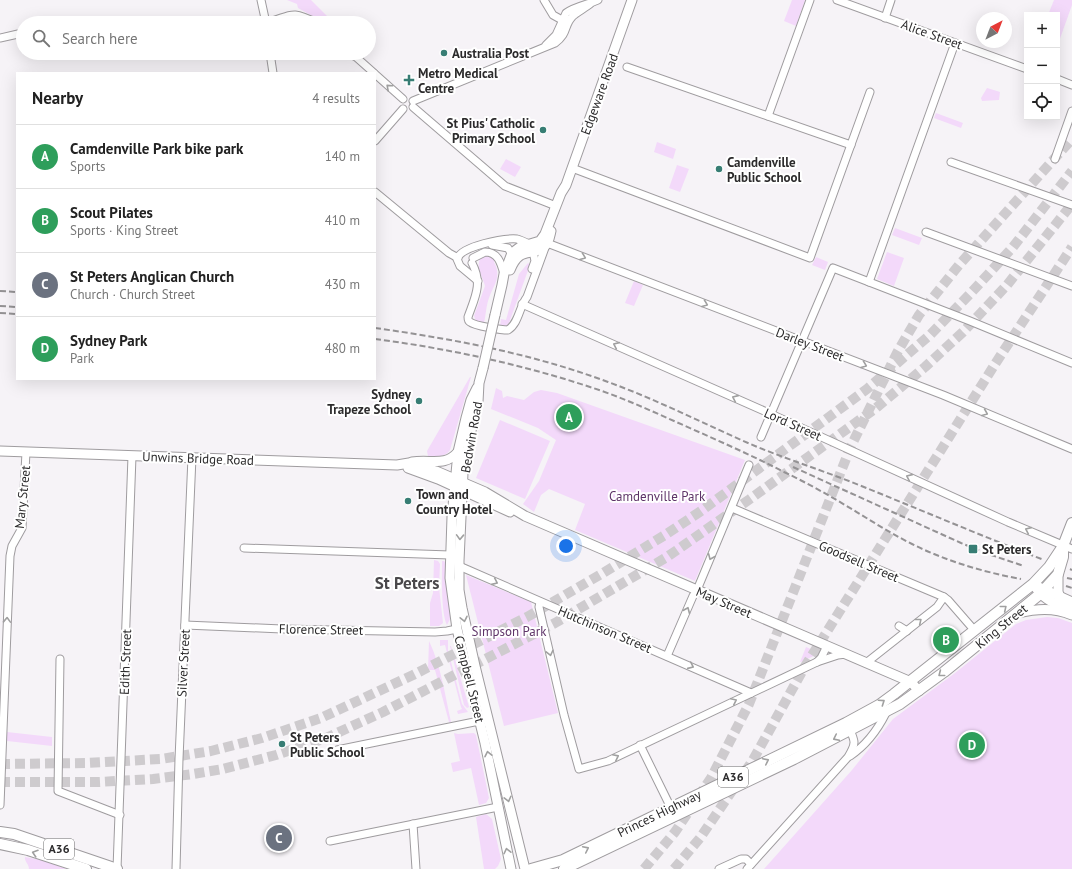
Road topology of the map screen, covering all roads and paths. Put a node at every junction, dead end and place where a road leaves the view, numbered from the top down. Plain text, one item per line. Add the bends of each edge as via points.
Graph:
1 (261, 0) edge
2 (544, 0) edge
3 (598, 0) edge
4 (632, 0) edge
5 (810, 0) edge
6 (837, 0) edge
7 (891, 0) edge
8 (264, 16) edge
9 (288, 16) edge
10 (304, 16) edge
11 (885, 18) junction
12 (565, 21) junction
13 (16, 34) edge
14 (0, 38) edge
15 (955, 43) junction
16 (271, 60) edge
17 (359, 60) edge
18 (627, 67) dead end
19 (1024, 68) edge
20 (273, 72) edge
21 (372, 72) edge
22 (376, 76) edge
23 (1060, 81) edge
24 (1072, 85) edge
25 (870, 92) dead end
26 (403, 99) junction
27 (413, 104) junction
28 (403, 109) junction
29 (1072, 112) edge
30 (768, 116) junction
31 (376, 140) edge
32 (851, 145) junction
33 (1055, 159) dead end
34 (951, 162) dead end
35 (572, 168) junction
36 (565, 188) junction
37 (376, 193) edge
38 (556, 206) junction
39 (1072, 206) edge
40 (926, 232) dead end
41 (546, 244) junction
42 (484, 245) junction
43 (531, 247) junction
44 (465, 252) junction
45 (514, 257) junction
46 (458, 258) junction
47 (473, 261) junction
48 (462, 267) junction
49 (504, 274) junction
50 (478, 280) junction
51 (869, 282) junction
52 (502, 286) junction
53 (1072, 286) edge
54 (522, 303) junction
55 (801, 341) junction
56 (1072, 363) edge
57 (479, 383) junction
58 (770, 414) junction
59 (761, 438) dead end
60 (1072, 449) edge
61 (0, 451) edge
62 (26, 452) junction
63 (458, 452) junction
64 (132, 456) junction
65 (192, 457) junction
66 (409, 463) junction
67 (397, 465) junction
68 (749, 465) dead end
69 (459, 485) junction
70 (732, 508) junction
71 (1072, 523) edge
72 (244, 548) dead end
73 (1068, 548) edge
74 (450, 555) junction
75 (459, 566) junction
76 (1058, 574) junction
77 (1033, 584) junction
78 (697, 590) junction
79 (1042, 592) junction
80 (944, 596) junction
81 (1060, 597) junction
82 (540, 602) junction
83 (1072, 602) edge
84 (1072, 610) edge
85 (1017, 613) junction
86 (1072, 616) edge
87 (185, 624) junction
88 (899, 626) dead end
89 (457, 629) junction
90 (907, 631) junction
91 (975, 631) junction
92 (827, 646) junction
93 (847, 654) junction
94 (667, 656) junction
95 (60, 659) dead end
96 (817, 662) junction
97 (866, 663) junction
98 (911, 682) junction
99 (919, 691) junction
100 (751, 693) junction
101 (886, 713) junction
102 (484, 720) junction
103 (850, 731) junction
104 (867, 740) junction
105 (640, 745) junction
106 (337, 750) dead end
107 (848, 757) junction
108 (0, 805) edge
109 (498, 807) junction
110 (671, 808) junction
111 (120, 815) junction
112 (413, 824) junction
113 (0, 832) edge
114 (330, 841) dead end
115 (0, 844) edge
116 (749, 866) edge
117 (86, 869) edge
118 (117, 869) edge
119 (176, 869) edge
120 (416, 869) edge
121 (511, 869) edge
122 (525, 869) edge
123 (531, 869) edge
124 (564, 869) edge
125 (719, 869) edge

1 - 8 street
2 - 12 street via 553,15
3 - 12 street
4 - 35 main road, Edgeware Road
5 - 30 street
6 - 11 street, Alice Street
7 - 11 street
9 - 10 street
11 - 15 street, Alice Street
12 - 27 street via 564,34 555,43
13 - 14 street
15 - 19 street, Alice Street
15 - 51 street
16 - 20 street
17 - 21 street
18 - 30 street
26 -> 22 street
23 - 24 street
25 - 32 street
26 - 27 street via 407,98
26 - 28 street
27 - 28 street via 409,111
27 - 38 street via 505,186
28 - 31 street
29 - 33 street
30 - 32 street
32 - 35 street via 810,258
34 - 39 street
35 - 36 main road, Edgeware Road
36 - 38 main road
36 - 41 main road
37 - 46 street
38 - 43 main road via 546,234
40 - 53 street
41 - 43 main road
41 - 54 street via 527,297
41 -> 55 street, Darley Street
42 - 43 street via 517,239
42 - 44 street via 475,246
42 - 45 street via 505,247
43 - 45 main road via 520,247
43 - 54 street via 535,261
44 - 46 street
44 - 47 street via 470,254
45 - 49 main road, Bedwin Road
45 - 52 main road, Bedwin Road
46 - 48 street via 458,264
47 - 48 street via 469,267
47 - 49 street via 484,252 491,253 499,259
47 - 50 street
48 - 50 street
49 - 52 main road, Bedwin Road
50 - 54 street via 468,317 469,322 510,329
51 - 55 street via 832,268
51 - 56 street
52 - 57 main road, Bedwin Road, bridge
58 -> 54 street, Lord Street
55 - 58 street
55 -> 60 street, Darley Street
57 - 63 main road, Bedwin Road via 471,400
57 - 69 main road, Bedwin Road via 478,402
58 - 59 street
73 -> 58 street, Lord Street
61 - 62 main road, Unwins Bridge Road
62 - 64 main road, Unwins Bridge Road
108 -> 62 street, Mary Street via 10,556 12,546 22,528
63 - 66 main road via 445,462 426,460
63 - 69 main road, Bedwin Road
64 - 65 main road, Unwins Bridge Road
64 - 111 street, Edith Street
65 - 67 main road, Unwins Bridge Road
65 - 87 street, Silver Street
66 - 67 main road, Unwins Bridge Road
66 - 69 main road, Unwins Bridge Road via 426,467
67 - 69 main road, Unwins Bridge Road
68 - 70 street
69 - 74 main road, Campbell Street
69 -> 75 main road, Campbell Street
69 - 78 main road, May Street via 485,492 525,516
70 -> 78 street
70 - 80 street, Goodsell Street
71 - 73 highway, King Street / A36
72 - 74 street
73 - 76 highway, King Street / A36
73 - 77 highway, King Street / A36
74 - 89 main road, Campbell Street
75 -> 82 street, Hutchinson Street
75 -> 102 main road, Campbell Street via 462,608
76 - 79 highway, King Street / A36
76 - 81 main road
77 - 79 main road
91 -> 77 highway, King Street / A36
78 - 92 main road, May Street
94 -> 78 street
79 - 81 main road
79 - 84 main road via 1046,599
79 - 85 highway, King Street / A36
90 -> 80 street via 937,607
80 - 91 street, Goodsell Street
81 - 83 main road
82 - 94 street, Hutchinson Street
82 -> 105 street via 539,607 564,715 579,769 608,761
85 - 86 main road via 1050,609
85 -> 99 highway, King Street / A36
87 - 89 street, Florence Street via 435,632
87 - 119 street, Silver Street
88 - 90 street
89 - 102 main road, Campbell Street
90 - 97 street
91 - 98 highway, King Street / A36
92 - 93 main road, May Street
92 - 96 street
93 - 96 street
93 - 97 main road, May Street
94 -> 100 street, Hutchinson Street
95 - 111 street via 58,791
96 - 100 street
97 - 98 main road, May Street
98 - 99 main road, May Street
103 -> 98 highway, Princes Highway / A36 via 878,705
99 - 101 highway, Princes Highway / A36
105 -> 100 street
101 - 103 highway, Princes Highway / A36
101 - 104 street via 881,724
102 - 106 street
109 -> 102 main road, Campbell Street
102 -> 122 main road, Campbell Street
103 - 104 street via 861,742
103 - 107 street via 854,746
110 -> 103 highway, Princes Highway / A36
103 -> 124 highway, Princes Highway / A36
104 - 107 street
105 - 110 street
107 - 116 street
109 - 112 street
121 -> 109 main road, Campbell Street
123 -> 110 highway, Princes Highway / A36 via 563,860
111 - 118 street, Edith Street
112 - 114 street
112 - 120 street
113 - 118 highway, A36 via 14,834
117 -> 115 highway, A36 via 28,850
116 - 125 street via 746,859 741,859

